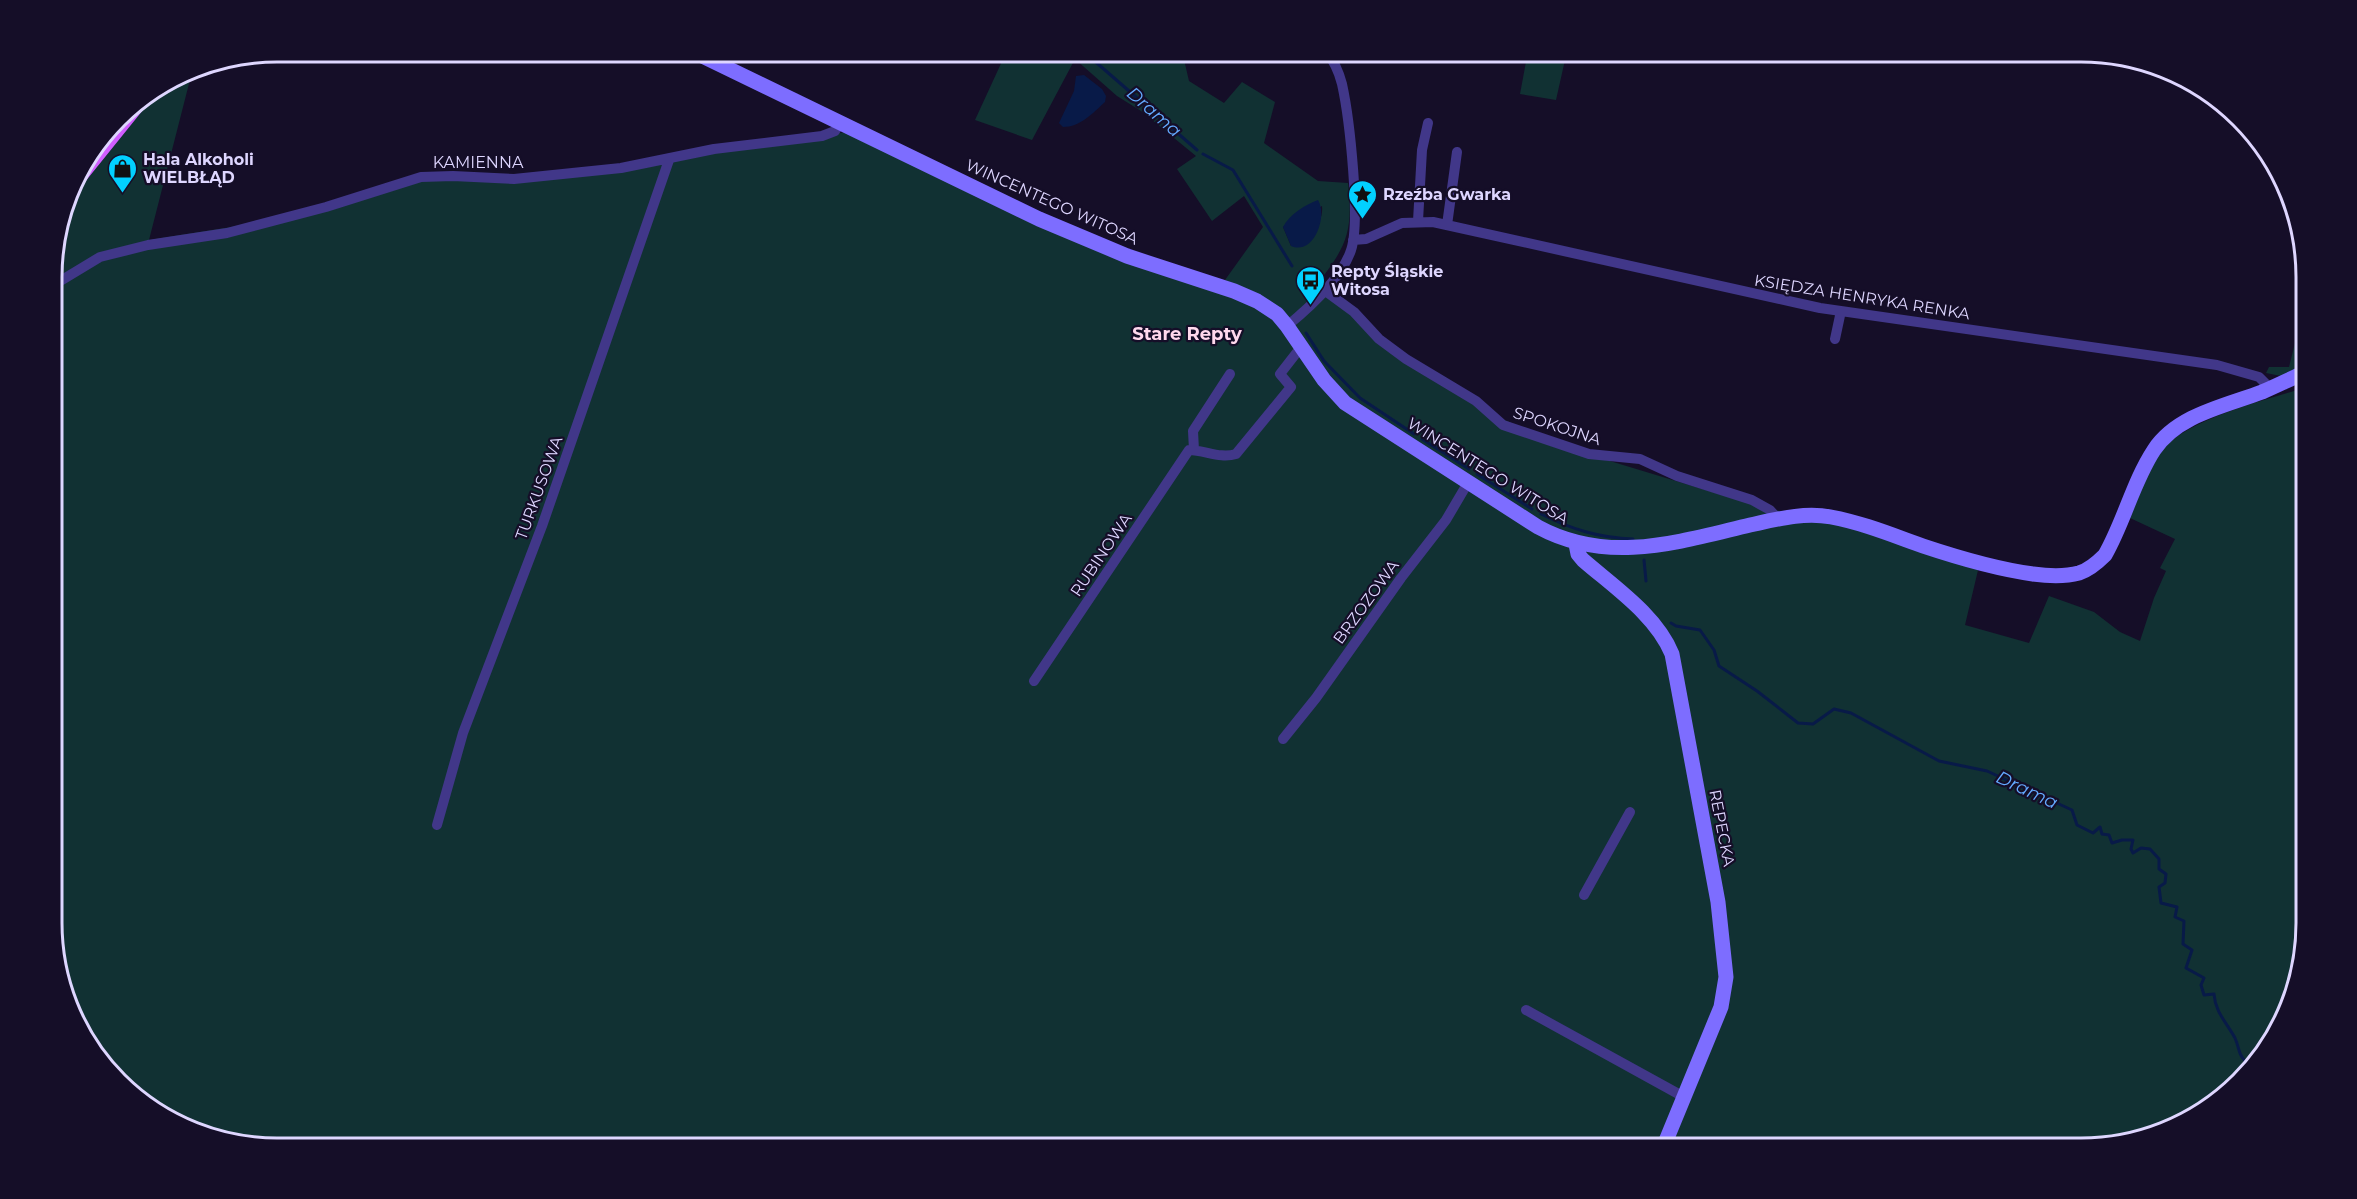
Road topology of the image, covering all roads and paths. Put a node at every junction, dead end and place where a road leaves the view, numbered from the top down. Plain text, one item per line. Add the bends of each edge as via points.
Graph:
1 (715, 62) edge
2 (1332, 62) edge
3 (841, 122) junction
4 (1428, 123) dead end
5 (1457, 152) dead end
6 (669, 160) junction
7 (1418, 221) junction
8 (1447, 225) junction
9 (1353, 240) junction
10 (62, 280) edge
11 (1324, 290) junction
12 (1841, 311) junction
13 (1287, 326) junction
14 (1835, 339) dead end
15 (1301, 347) junction
16 (1230, 374) dead end
17 (2296, 377) edge
18 (2271, 389) junction
19 (1194, 450) junction
20 (1466, 480) junction
21 (1778, 519) junction
22 (1576, 544) junction
23 (1034, 681) dead end
24 (1283, 739) dead end
25 (1630, 812) dead end
26 (437, 825) dead end
27 (1584, 895) dead end
28 (1526, 1010) dead end
29 (1684, 1097) junction
30 (1667, 1138) edge

1 - 3 street, WINCENTEGO WITOSA
2 - 9 street via 1342,84 1348,125
3 - 6 street, KAMIENNA via 836,131 822,136 714,149
3 - 13 street, WINCENTEGO WITOSA via 1065,231 1257,301
4 - 7 street via 1422,150
5 - 8 street
6 - 10 street, KAMIENNA via 514,179 421,177 227,233 100,257
6 - 26 street, TURKUSOWA via 546,515 463,733
7 - 8 street, KSIĘDZA HENRYKA RENKA
7 - 9 street, KSIĘDZA HENRYKA RENKA
8 - 12 street, KSIĘDZA HENRYKA RENKA via 1780,301
9 - 11 street via 1351,252
11 - 13 street
11 - 21 street, SPOKOJNA via 1354,312 1379,339 1476,401 1503,425 1589,454 1640,459 1677,476 1752,500
12 - 14 street
12 - 18 street, KSIĘDZA HENRYKA RENKA via 2217,365 2259,377
13 - 15 street, WINCENTEGO WITOSA
15 - 19 street via 1280,374 1291,387 1236,454
15 - 20 street, WINCENTEGO WITOSA via 1346,403
16 - 19 street via 1193,431
17 - 18 street, WINCENTEGO WITOSA
18 - 21 street, WINCENTEGO WITOSA via 2193,417 2163,438 2148,460 2104,555 2094,566 2079,573 2059,576 2018,572 1852,521 1812,515
19 - 23 street, RUBINOWA via 1189,450
20 - 22 street, WINCENTEGO WITOSA via 1538,526
20 - 24 street, BRZOZOWA via 1446,520
21 - 22 street, WINCENTEGO WITOSA via 1668,544 1632,548
22 - 29 street, REPECKA via 1583,560 1663,636 1676,670 1726,965 1721,1007
25 - 27 street
28 - 29 street
29 - 30 street, REPECKA

